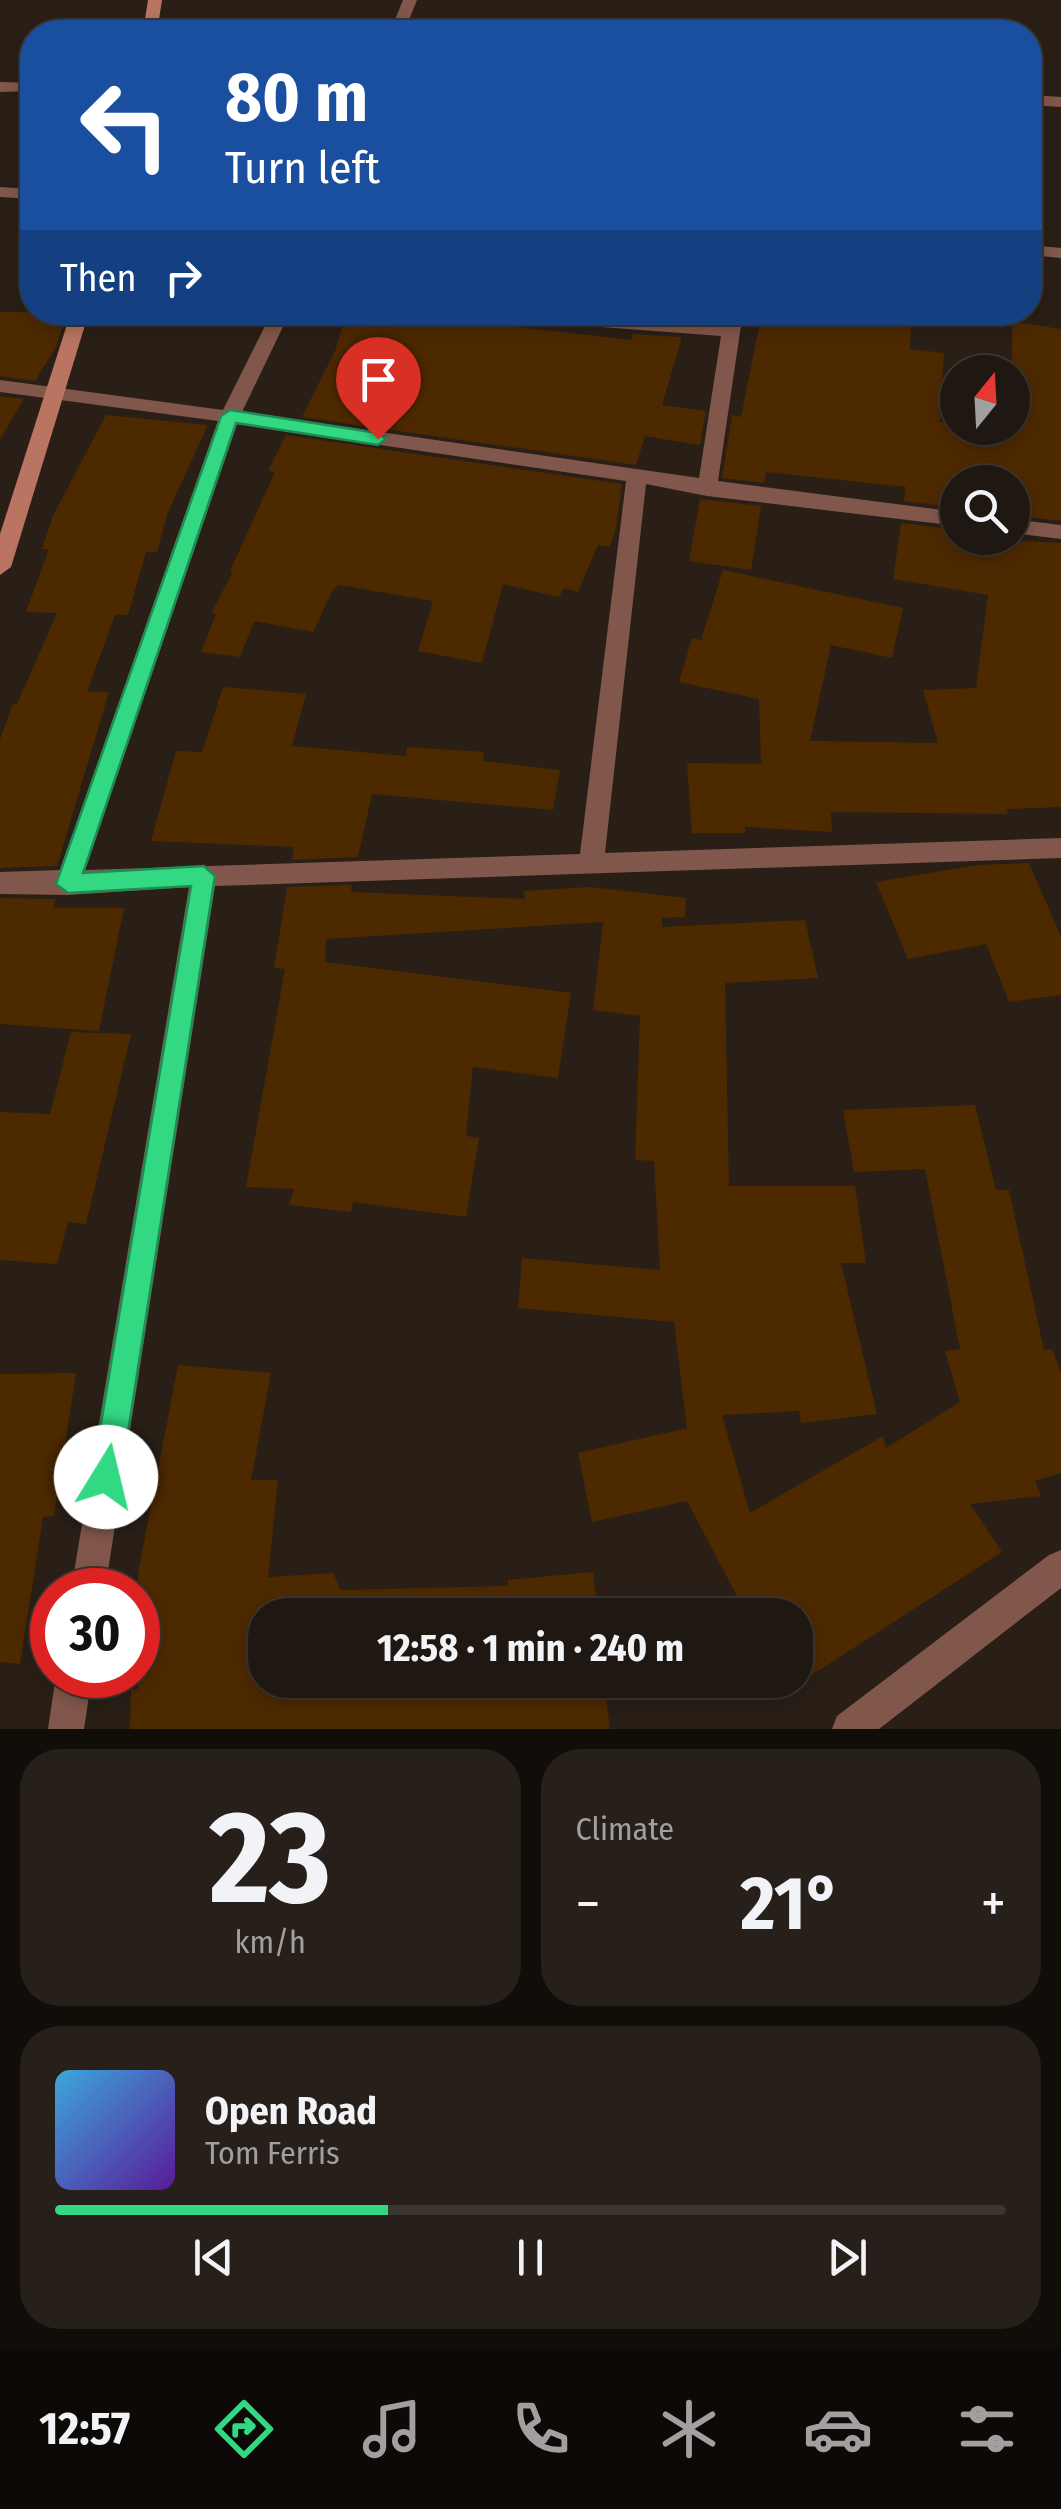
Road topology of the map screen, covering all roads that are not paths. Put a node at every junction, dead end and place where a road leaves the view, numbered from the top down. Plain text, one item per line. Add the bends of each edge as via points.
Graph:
1 (76, 325) edge
2 (274, 325) edge
3 (733, 325) edge
4 (0, 386) edge
5 (53, 393) junction
6 (230, 416) junction
7 (636, 479) junction
8 (708, 489) junction
9 (940, 518) edge
10 (1030, 528) edge
11 (1061, 532) edge
12 (0, 567) edge
13 (1061, 848) edge
14 (591, 862) junction
15 (204, 876) junction
16 (0, 883) edge
17 (68, 884) junction
18 (1061, 1567) edge
19 (92, 1568) edge
20 (71, 1698) edge
21 (66, 1729) edge
22 (850, 1729) edge

1 - 5 street
2 - 6 street
3 - 8 street
4 - 5 street
5 - 6 street
5 - 12 street
6 - 7 street
6 - 17 street
7 - 8 street
7 - 14 street
8 - 9 street
10 - 11 street
13 - 14 street
14 - 15 street
15 - 17 street
15 - 19 street
16 - 17 street
18 - 22 street
20 - 21 street

